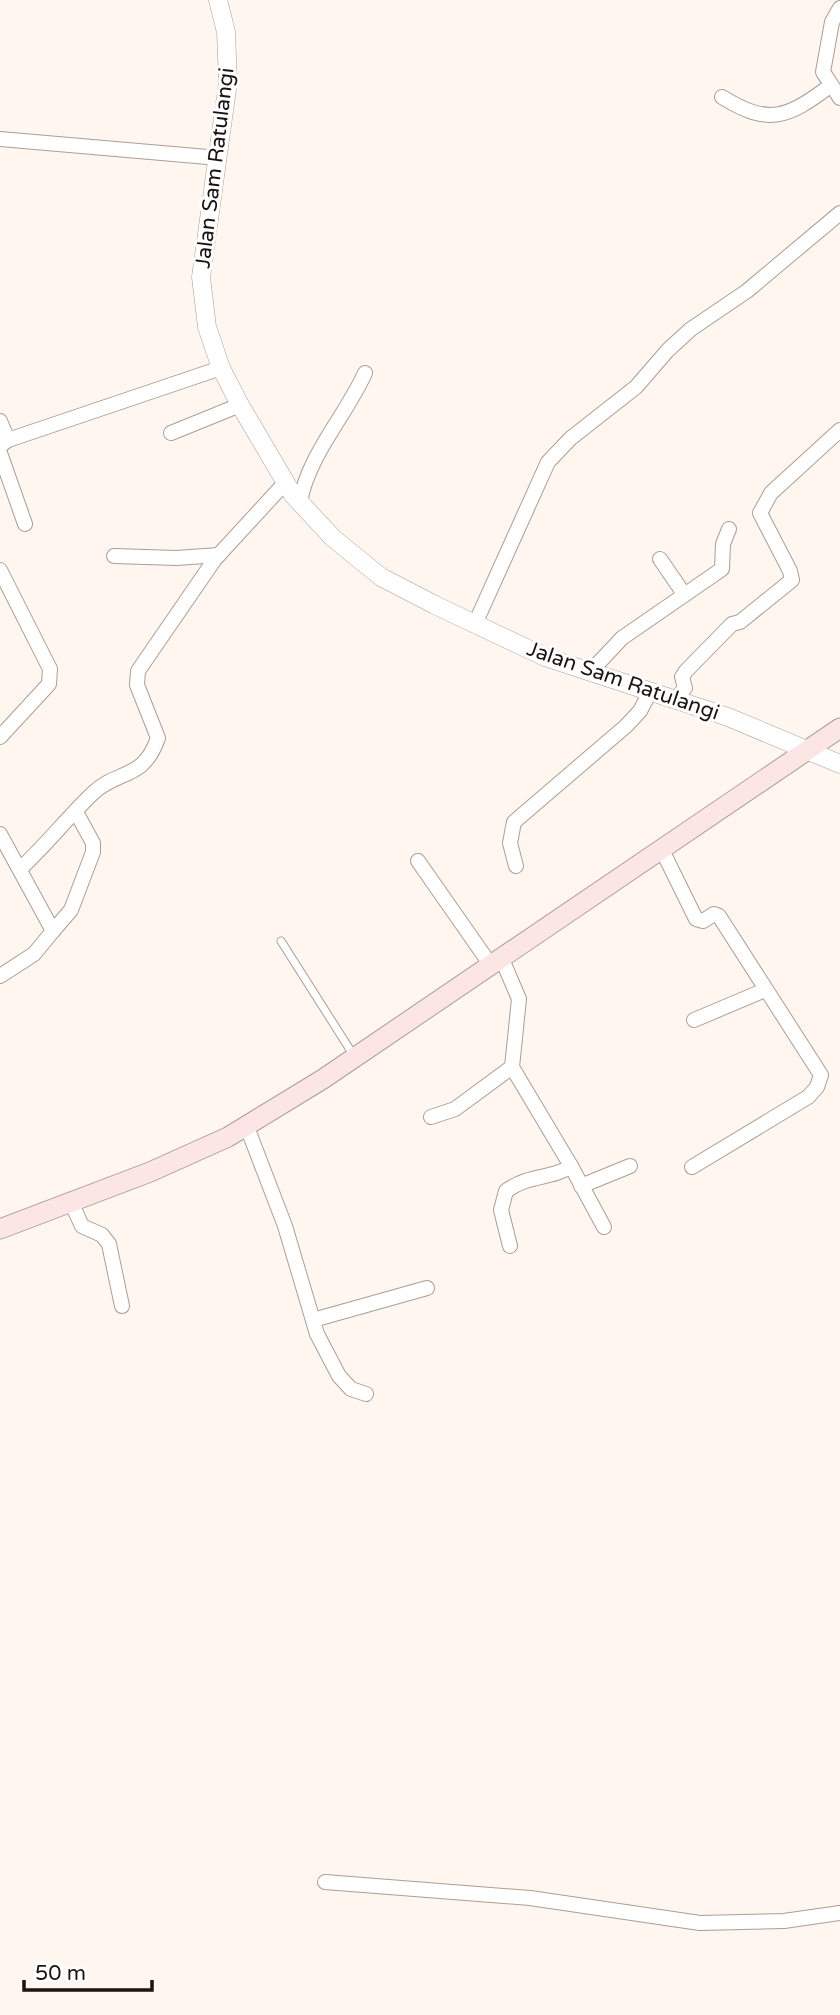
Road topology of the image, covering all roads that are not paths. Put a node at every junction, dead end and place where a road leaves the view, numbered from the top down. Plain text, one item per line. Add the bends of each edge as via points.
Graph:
1 (218, 0) edge
2 (840, 8) edge
3 (830, 86) junction
4 (723, 97) dead end
5 (840, 98) edge
6 (0, 139) edge
7 (219, 158) junction
8 (840, 213) edge
9 (221, 368) junction
10 (365, 373) dead end
11 (240, 405) junction
12 (0, 421) edge
13 (840, 430) edge
14 (172, 433) dead end
15 (4, 443) edge
16 (0, 453) edge
17 (284, 484) junction
18 (300, 502) junction
19 (25, 524) dead end
20 (729, 529) dead end
21 (219, 555) junction
22 (114, 556) dead end
23 (660, 559) dead end
24 (0, 570) edge
25 (684, 594) junction
26 (6, 597) edge
27 (475, 624) junction
28 (590, 673) junction
29 (650, 692) junction
30 (676, 700) junction
31 (840, 728) edge
32 (0, 737) edge
33 (804, 751) junction
34 (840, 764) edge
35 (76, 812) junction
36 (0, 834) edge
37 (661, 848) junction
38 (418, 861) dead end
39 (516, 866) dead end
40 (20, 869) junction
41 (53, 931) junction
42 (281, 941) dead end
43 (495, 960) junction
44 (0, 976) edge
45 (765, 990) junction
46 (694, 1020) dead end
47 (355, 1057) junction
48 (512, 1067) junction
49 (431, 1116) dead end
50 (247, 1127) junction
51 (570, 1166) junction
52 (629, 1166) dead end
53 (692, 1167) dead end
54 (581, 1186) junction
55 (71, 1202) junction
56 (604, 1227) dead end
57 (0, 1229) edge
58 (510, 1246) dead end
59 (427, 1288) dead end
60 (122, 1306) dead end
61 (313, 1320) junction
62 (366, 1394) dead end
63 (324, 1882) dead end
64 (840, 1913) edge

1 - 7 street, Jalan Sam Ratulangi via 229,64
2 - 3 street via 825,52 823,72
3 - 4 street via 804,105 772,117 746,112
3 - 5 street
6 - 7 street
7 - 9 street, Jalan Sam Ratulangi via 201,277 207,327
8 - 27 street via 747,291 684,336 636,387 548,462
9 - 11 street, Jalan Sam Ratulangi
9 - 15 street
10 - 18 street via 303,484
11 - 14 street
11 - 17 street, Jalan Sam Ratulangi
12 - 15 street
13 - 30 street via 771,493 760,513 792,580 732,624 686,671 682,677 685,688
16 - 19 street
17 - 18 street, Jalan Sam Ratulangi
17 - 21 street
18 - 27 street, Jalan Sam Ratulangi via 333,538 381,577
20 - 25 street via 722,569
21 - 22 street
21 - 35 street via 138,671 137,685 158,738 148,760 96,790
23 - 25 street
24 - 26 street
25 - 28 street via 622,638
26 - 32 street via 51,676 49,684
27 - 28 street, Jalan Sam Ratulangi
28 - 29 street, Jalan Sam Ratulangi
29 - 30 street, Jalan Sam Ratulangi
29 - 39 street via 625,726 514,822 510,843
30 - 33 street, Jalan Sam Ratulangi
31 - 33 main road
33 - 34 street, Jalan Sam Ratulangi
33 - 37 main road
35 - 40 street
35 - 41 street via 93,843 93,852 71,910
36 - 40 street
37 - 43 main road
37 - 45 street via 696,919 718,915
38 - 43 street
40 - 41 street
41 - 44 street via 34,954
42 - 47 lane
43 - 47 main road
43 - 48 street via 519,999
45 - 46 street
45 - 53 street via 821,1070 820,1080 808,1097
47 - 50 main road
48 - 49 street via 456,1109
48 - 51 street
50 - 55 main road
50 - 61 street via 285,1226
51 - 54 street
51 - 58 street via 526,1179 506,1191 501,1210
52 - 54 street
54 - 56 street
55 - 57 main road
55 - 60 street via 82,1226 107,1239
59 - 61 street
61 - 62 street via 338,1376 351,1389
63 - 64 street via 530,1898 700,1923 784,1921

